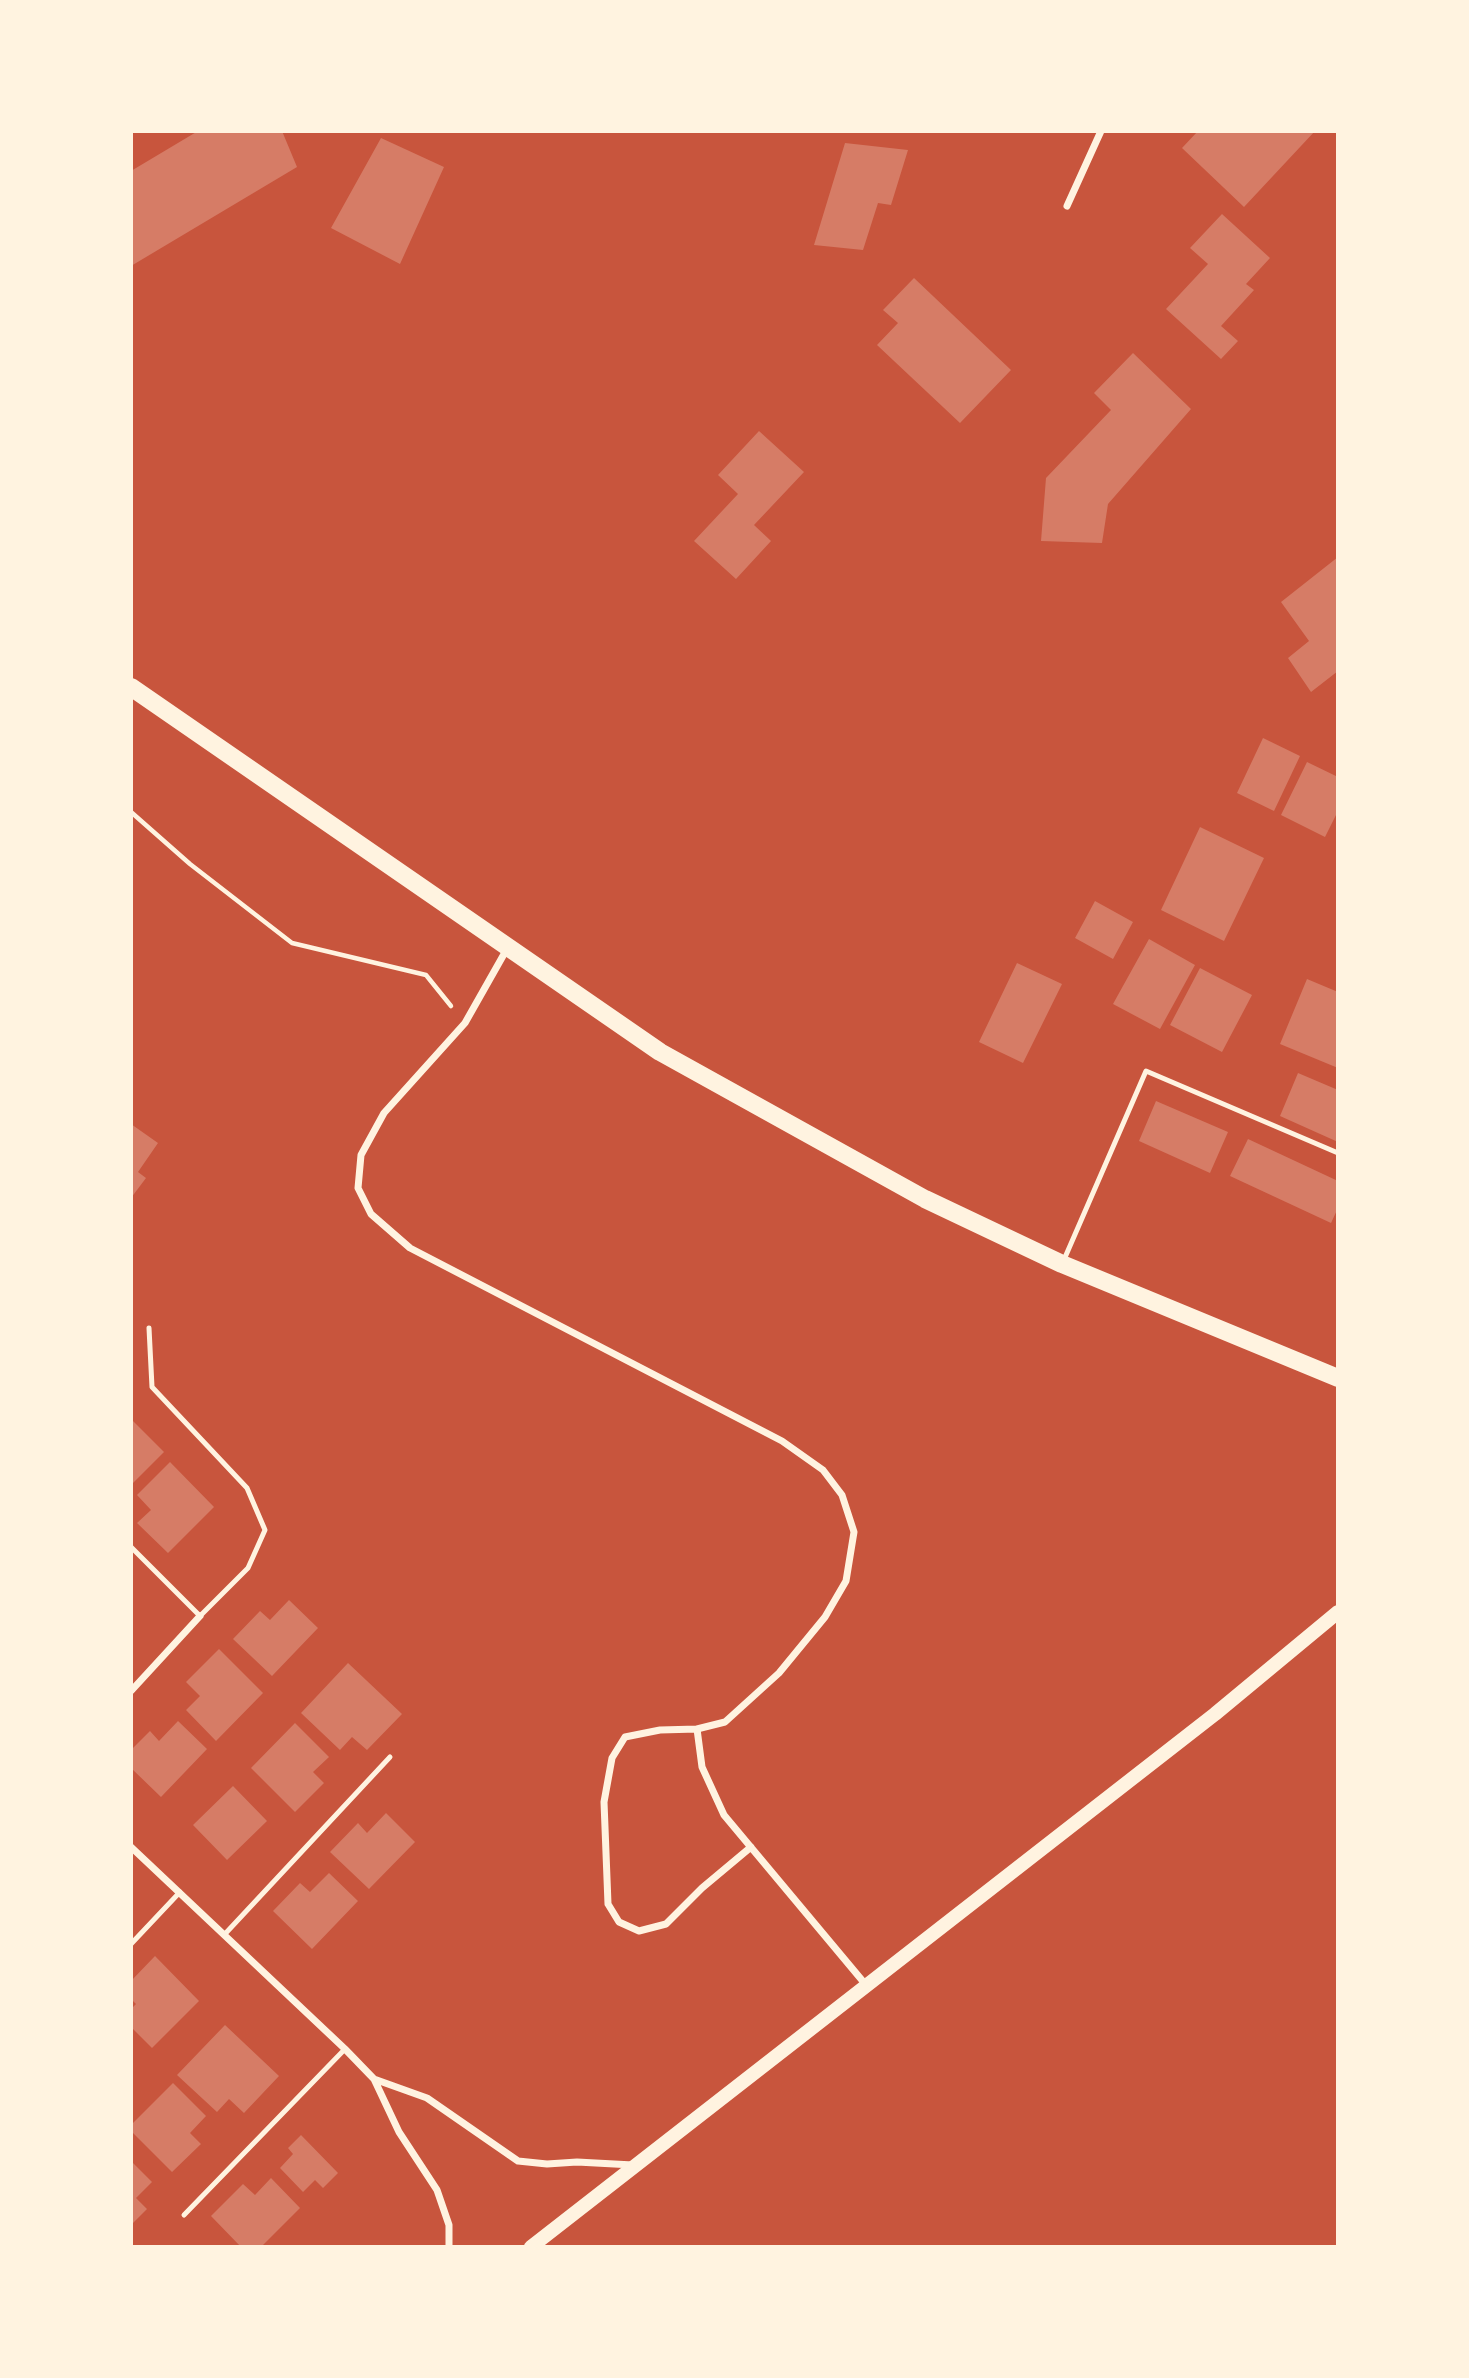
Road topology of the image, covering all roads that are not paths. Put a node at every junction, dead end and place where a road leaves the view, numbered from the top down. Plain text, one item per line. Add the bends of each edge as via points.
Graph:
1 (1101, 131) edge
2 (1068, 206) dead end
3 (131, 687) edge
4 (508, 947) junction
5 (1338, 1153) edge
6 (1062, 1264) junction
7 (149, 1328) dead end
8 (1338, 1378) edge
9 (131, 1546) edge
10 (1338, 1612) edge
11 (200, 1616) junction
12 (131, 1691) edge
13 (697, 1729) junction
14 (390, 1757) dead end
15 (131, 1847) edge
16 (751, 1847) junction
17 (180, 1892) junction
18 (224, 1935) junction
19 (131, 1944) edge
20 (866, 1985) junction
21 (345, 2049) junction
22 (374, 2079) junction
23 (635, 2165) junction
24 (184, 2215) dead end
25 (449, 2247) edge
26 (531, 2247) edge

1 - 2 street
3 - 4 main road
4 - 6 main road via 660,1052 925,1199
4 - 13 street via 465,1023 384,1113 361,1155 358,1188 371,1214 410,1248 782,1441 823,1470 842,1495 854,1532 846,1581 825,1617 779,1673 725,1722
5 - 6 lane via 1146,1071
6 - 8 main road
7 - 11 lane via 152,1387 247,1488 265,1530 248,1568
9 - 11 lane
10 - 20 main road via 1215,1714
11 - 12 street
13 - 16 street via 702,1767 724,1815
13 - 16 street via 625,1737 612,1758 604,1802 608,1905 619,1922 639,1931 666,1924
14 - 18 lane
15 - 17 street
16 - 20 street
17 - 18 street
17 - 19 lane
18 - 21 street
20 - 23 main road
21 - 22 street
21 - 24 lane
22 - 23 street via 427,2098 518,2161
22 - 25 street via 399,2132 437,2190 449,2225
23 - 26 main road

